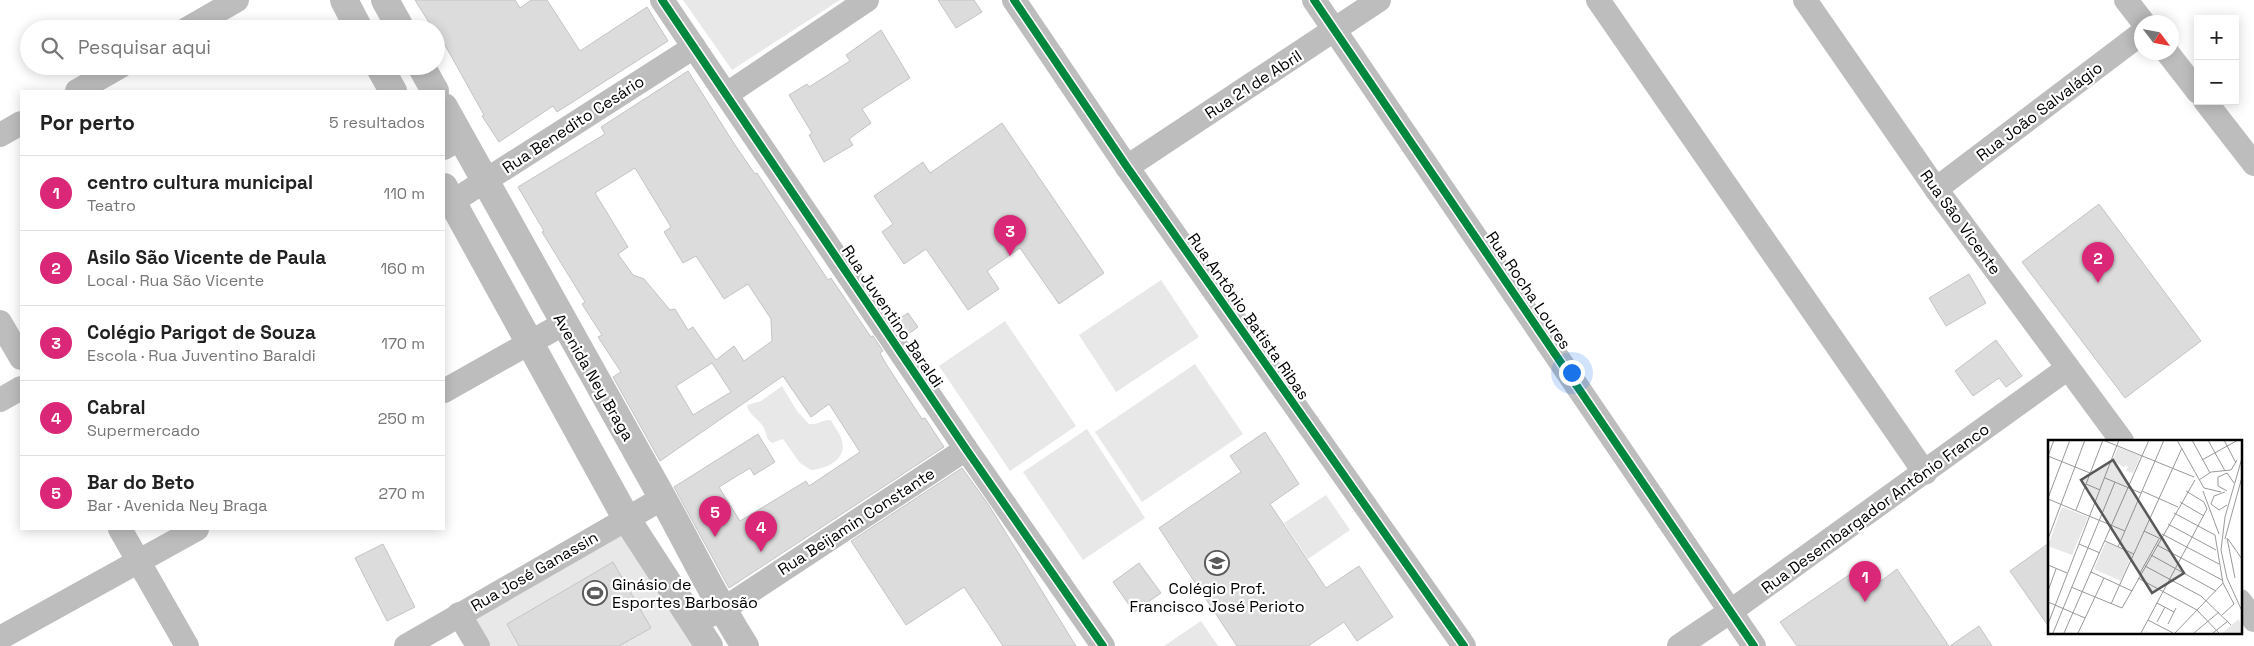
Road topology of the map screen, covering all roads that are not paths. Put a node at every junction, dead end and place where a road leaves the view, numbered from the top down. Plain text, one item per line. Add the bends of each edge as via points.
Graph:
1 (237, 0) edge
2 (344, 0) edge
3 (385, 0) edge
4 (662, 0) edge
5 (868, 0) edge
6 (1014, 0) edge
7 (1314, 0) edge
8 (1379, 0) edge
9 (1598, 0) edge
10 (1805, 0) edge
11 (2126, 0) edge
12 (2138, 15) edge
13 (202, 20) edge
14 (354, 20) edge
15 (396, 20) edge
16 (1335, 30) junction
17 (2134, 39) edge
18 (694, 47) junction
19 (2172, 60) edge
20 (105, 75) edge
21 (385, 75) edge
22 (426, 75) edge
23 (2194, 87) edge
24 (79, 90) edge
25 (392, 90) edge
26 (434, 90) edge
27 (727, 94) junction
28 (2208, 105) edge
29 (445, 112) edge
30 (20, 124) edge
31 (0, 135) edge
32 (452, 143) edge
33 (2254, 164) edge
34 (1127, 168) junction
35 (485, 180) junction
36 (1936, 189) junction
37 (448, 194) edge
38 (0, 322) edge
39 (564, 324) junction
40 (529, 344) junction
41 (20, 356) edge
42 (2068, 368) junction
43 (20, 389) edge
44 (445, 390) edge
45 (0, 400) edge
46 (2121, 440) edge
47 (966, 449) junction
48 (1925, 473) junction
49 (663, 498) junction
50 (626, 518) junction
51 (121, 530) edge
52 (195, 530) edge
53 (138, 561) junction
54 (2242, 604) edge
55 (722, 610) junction
56 (1731, 611) junction
57 (459, 614) junction
58 (2254, 620) edge
59 (694, 622) junction
60 (0, 638) edge
61 (187, 646) edge
62 (406, 646) edge
63 (478, 646) edge
64 (709, 646) edge
65 (745, 646) edge
66 (1103, 646) edge
67 (1464, 646) edge
68 (1680, 646) edge
69 (1754, 646) edge

1 - 13 street
2 - 14 street
3 - 15 street
4 - 18 street, Rua Juventino Baraldi
5 - 27 street
6 - 34 street, Rua Antônio Batista Ribas
7 - 16 street, Rua Rocha Loures
8 - 16 street, Rua 21 de Abril
9 - 48 street
10 - 36 street, Rua São Vicente
11 - 12 street
16 - 34 street, Rua 21 de Abril
16 - 56 street, Rua Rocha Loures
17 - 36 street, Rua João Salvalágio
18 - 27 street, Rua Juventino Baraldi
18 - 35 street, Rua Benedito Cesário
19 - 23 street
20 - 24 street
21 - 25 street
22 - 26 street
27 - 47 street, Rua Juventino Baraldi
28 - 33 street
29 - 32 street, Avenida Ney Braga
30 - 31 street
32 - 35 street, Avenida Ney Braga
34 - 67 street, Rua Antônio Batista Ribas
35 - 37 street, Rua Benedito Cesário
35 - 39 street, Avenida Ney Braga
36 - 42 street, Rua São Vicente
37 - 40 street
38 - 41 street
39 - 40 street
39 - 49 street, Avenida Ney Braga
40 - 44 street
40 - 50 street
42 - 46 street, Rua São Vicente
42 - 48 street, Rua Desembargador Antônio Franco
43 - 45 street
47 - 55 street, Rua Beijamin Constante
47 - 66 street, Rua Juventino Baraldi
48 - 56 street, Rua Desembargador Antônio Franco
49 - 50 street, Rua José Ganassin
49 - 55 street, Avenida Ney Braga
50 - 57 street, Rua José Ganassin
50 - 59 street
51 - 53 street
52 - 53 street
53 - 60 street
53 - 61 street
54 - 58 street
55 - 59 street, Rua Beijamin Constante
55 - 65 street, Avenida Ney Braga
56 - 68 street, Rua Desembargador Antônio Franco
56 - 69 street, Rua Rocha Loures
57 - 62 street, Rua José Ganassin
57 - 63 street
59 - 64 street

